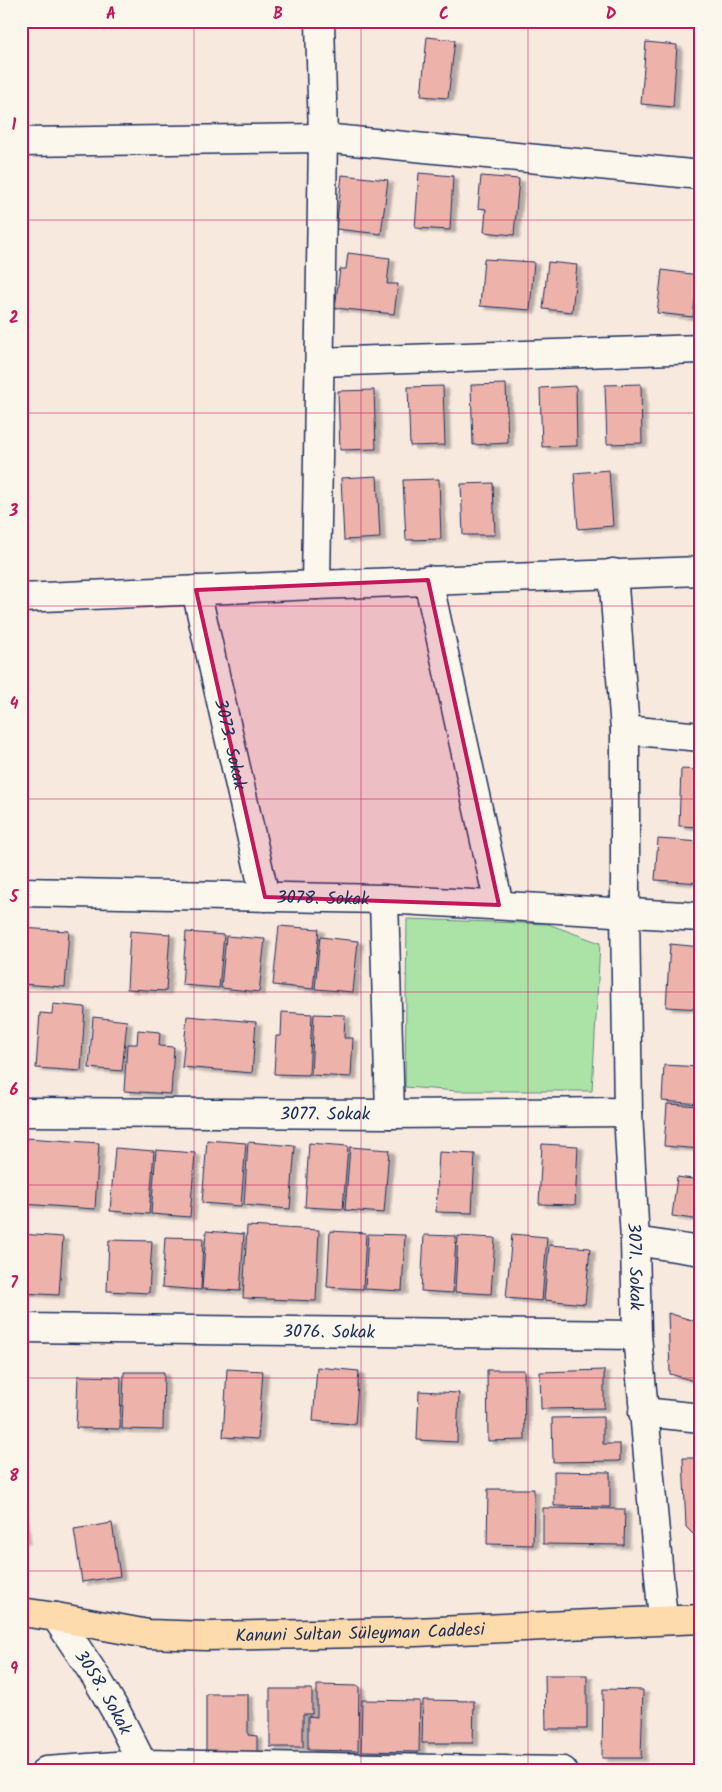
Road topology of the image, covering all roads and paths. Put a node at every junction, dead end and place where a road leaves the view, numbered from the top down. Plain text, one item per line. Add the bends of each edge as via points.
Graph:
1 (320, 21) edge
2 (324, 138) junction
3 (21, 142) edge
4 (701, 174) edge
5 (701, 350) edge
6 (320, 362) junction
7 (701, 571) edge
8 (613, 573) junction
9 (428, 580) junction
10 (316, 585) junction
11 (196, 590) junction
12 (21, 598) edge
13 (625, 730) junction
14 (701, 737) edge
15 (21, 892) edge
16 (265, 897) junction
17 (384, 899) junction
18 (499, 905) junction
19 (625, 912) junction
20 (701, 917) edge
21 (21, 1112) edge
22 (628, 1112) junction
23 (390, 1114) junction
24 (635, 1241) junction
25 (701, 1251) edge
26 (21, 1328) edge
27 (637, 1335) junction
28 (643, 1412) junction
29 (701, 1418) edge
30 (21, 1612) edge
31 (56, 1617) junction
32 (701, 1619) edge
33 (663, 1620) junction
34 (145, 1767) edge
35 (435, 1770) edge
36 (556, 1770) edge
37 (46, 1771) edge

1 - 2 street
2 - 3 street
2 - 4 street
2 - 6 street
5 - 6 street
6 - 10 street
7 - 8 street
8 - 9 street
8 - 13 street, 3071. Sokak
9 - 10 street
9 - 18 street
10 - 11 street
11 - 12 street
11 - 16 street, 3073. Sokak
13 - 14 street
13 - 19 street, 3071. Sokak
15 - 16 street, 3078. Sokak
16 - 17 street, 3078. Sokak
17 - 18 street, 3078. Sokak
17 - 23 street
18 - 19 street, 3078. Sokak
19 - 20 street, 3078. Sokak
19 - 22 street, 3071. Sokak
21 - 23 street, 3077. Sokak
22 - 23 street, 3077. Sokak
22 - 24 street, 3071. Sokak
24 - 25 street
24 - 27 street, 3071. Sokak
26 - 27 street, 3076. Sokak
27 - 28 street, 3071. Sokak
28 - 29 street
28 - 33 street, 3071. Sokak
30 - 31 main road, Kanuni Sultan Süleyman Caddesi
31 - 33 main road, Kanuni Sultan Süleyman Caddesi via 148,1634 206,1636 414,1632
31 - 34 street, 3058. Sokak via 96,1677
32 - 33 main road, Kanuni Sultan Süleyman Caddesi
34 - 35 street
34 - 37 street
35 - 36 street

